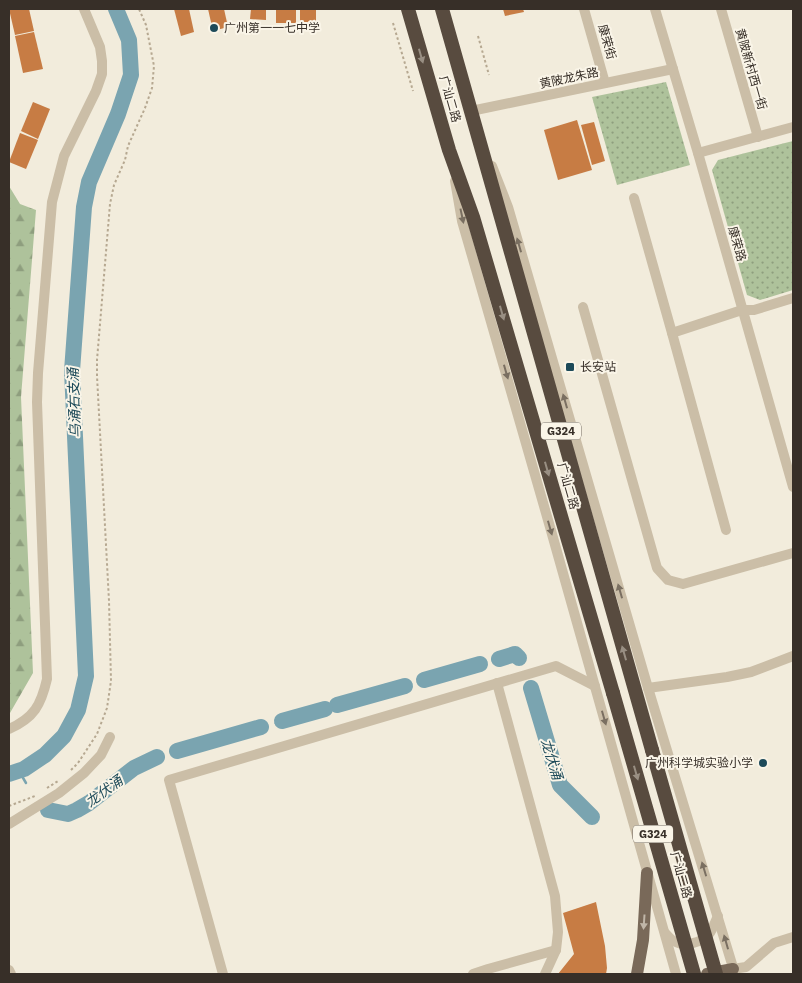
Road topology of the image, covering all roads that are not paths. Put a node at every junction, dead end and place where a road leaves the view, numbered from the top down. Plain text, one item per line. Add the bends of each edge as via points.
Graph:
1 (84, 9) edge
2 (408, 9) edge
3 (442, 9) edge
4 (584, 9) edge
5 (655, 9) edge
6 (721, 9) edge
7 (673, 69) junction
8 (605, 83) junction
9 (471, 111) junction
10 (793, 127) edge
11 (758, 136) junction
12 (449, 150) junction
13 (698, 153) junction
14 (634, 198) dead end
15 (793, 298) edge
16 (583, 307) dead end
17 (742, 310) junction
18 (672, 333) junction
19 (793, 487) edge
20 (726, 530) dead end
21 (793, 553) edge
22 (793, 656) edge
23 (497, 683) junction
24 (594, 686) junction
25 (648, 688) junction
26 (9, 729) edge
27 (110, 737) dead end
28 (9, 824) edge
29 (647, 873) junction
30 (718, 916) junction
31 (664, 932) junction
32 (793, 937) edge
33 (556, 950) junction
34 (9, 970) edge
35 (734, 972) edge
36 (11, 974) edge
37 (223, 974) edge
38 (473, 974) edge
39 (545, 974) edge
40 (637, 974) edge
41 (676, 974) edge
42 (694, 974) edge
43 (707, 974) edge
44 (716, 974) edge

1 - 26 street via 100,47 102,74 64,156 52,202 38,374 47,679 43,696 34,712 21,724
2 -> 12 highway, 广汕二路 / G324
3 - 9 highway, 广汕二路 / G324
4 - 8 street, 康荣街
5 - 7 street, 康荣路
6 - 11 street, 黄陂新村西一街
7 - 8 street, 黄陂龙朱路
7 - 13 street, 康荣路
8 - 9 street, 黄陂龙朱路
25 -> 9 street via 508,207
44 -> 9 highway, 广汕二路 / G324, bridge
10 - 11 street
11 - 13 street
12 -> 24 street via 462,221
12 -> 42 highway, 广汕二路 / G324, bridge via 473,217
13 - 17 street, 康荣路
14 - 18 street
15 - 17 street via 754,310
16 - 21 street via 657,568 668,580 683,584
17 - 18 street
17 - 19 street, 康荣路
18 - 20 street
22 - 25 street via 751,672
23 - 24 street via 556,666
23 - 33 street via 555,896
23 - 37 street via 169,780
24 -> 29 street
30 -> 25 street
27 - 28 street via 101,755 84,773
29 - 31 street
29 -> 40 main road via 643,940
30 - 31 street via 709,934 697,942 675,942
35 -> 30 street
31 - 41 street
32 - 35 street via 774,943 746,967
33 - 38 street
33 - 39 street
34 - 36 street
35 - 43 main road

